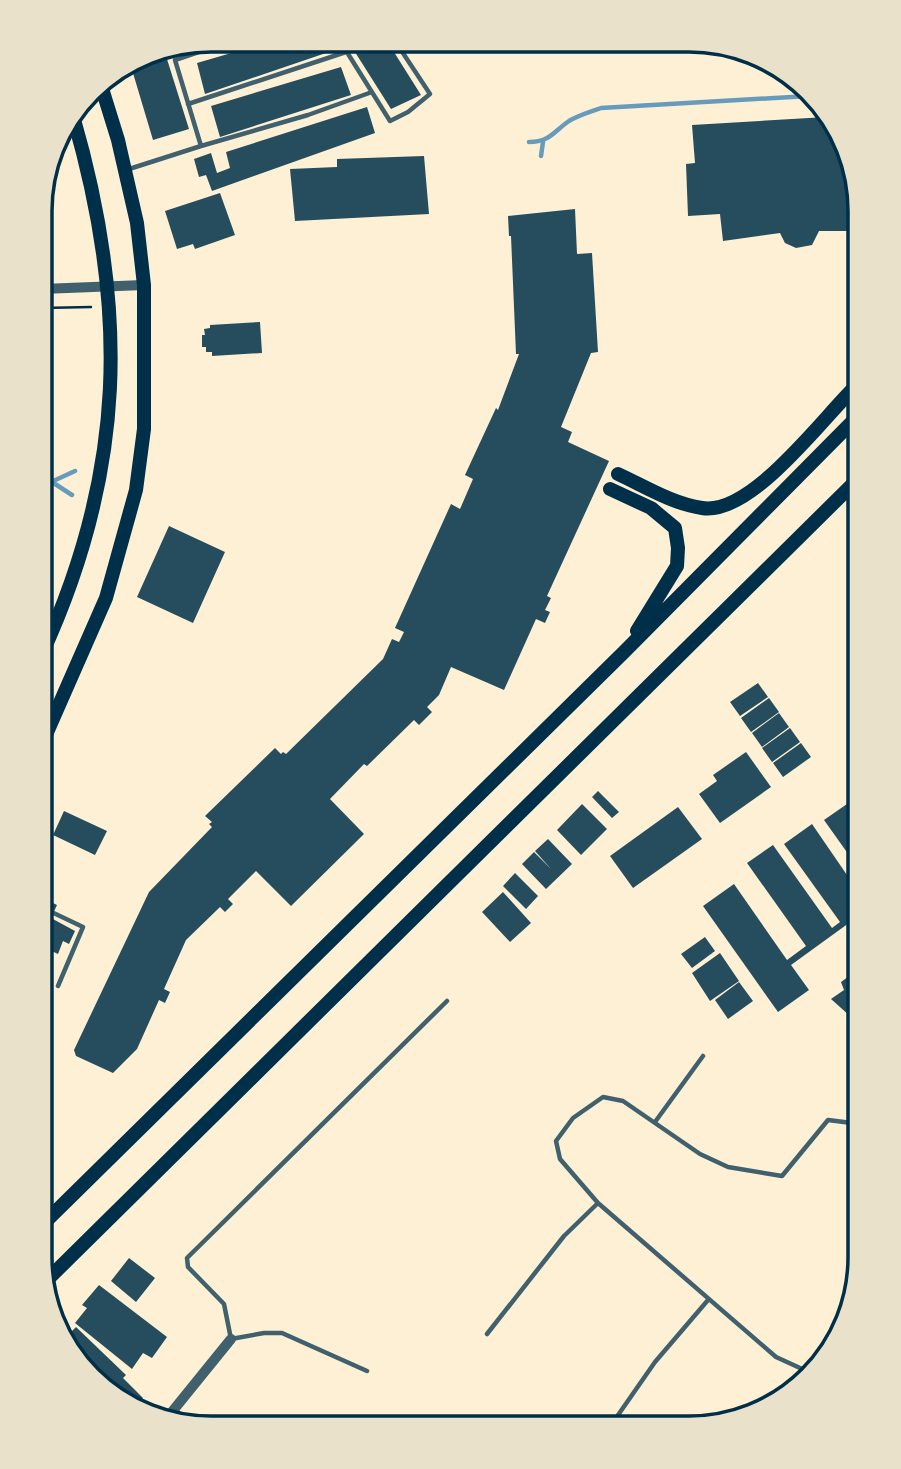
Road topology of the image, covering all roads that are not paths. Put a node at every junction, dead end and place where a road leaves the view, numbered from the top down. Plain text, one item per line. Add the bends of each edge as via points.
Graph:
1 (346, 52) joint
2 (403, 52) edge
3 (193, 54) edge
4 (372, 92) junction
5 (104, 95) edge
6 (188, 104) junction
7 (76, 129) edge
8 (201, 146) junction
9 (126, 170) junction
10 (108, 285) junction
11 (144, 285) junction
12 (52, 288) edge
13 (848, 395) edge
14 (848, 426) edge
15 (618, 474) dead end
16 (610, 489) dead end
17 (848, 489) edge
18 (52, 629) edge
19 (624, 652) junction
20 (52, 721) edge
21 (52, 913) edge
22 (58, 986) dead end
23 (447, 1001) dead end
24 (703, 1056) dead end
25 (655, 1122) junction
26 (848, 1122) edge
27 (598, 1203) junction
28 (52, 1215) edge
29 (54, 1274) edge
30 (708, 1300) junction
31 (487, 1334) dead end
32 (231, 1339) junction
33 (803, 1369) edge
34 (367, 1371) dead end
35 (173, 1412) edge
36 (617, 1416) edge

1 - 4 lane
1 - 6 lane
2 - 4 lane via 430,94 390,121
3 - 6 lane via 175,60
4 - 8 lane
5 - 9 main road
6 - 8 lane
7 - 10 main road via 97,211
8 - 9 lane
9 - 11 main road
10 - 11 street
10 - 12 street
10 - 18 main road via 111,365 107,439 87,533
11 - 20 main road via 144,429 136,490 106,598
13 - 15 main road via 742,499 705,509 685,505
14 - 19 main road
16 - 19 main road via 665,518 675,528 678,548 677,566
17 - 29 main road
19 - 28 main road
21 - 22 lane via 83,927
23 - 32 lane via 187,1258 188,1267 224,1304
24 - 25 lane
25 - 26 lane via 728,1167 782,1176 828,1120
25 - 27 lane via 623,1101 603,1097 573,1118 556,1142 560,1159
27 - 30 lane
27 - 31 lane via 564,1236
30 - 33 lane via 776,1357
30 - 36 lane via 655,1362
32 - 34 lane via 282,1333
32 - 35 street

